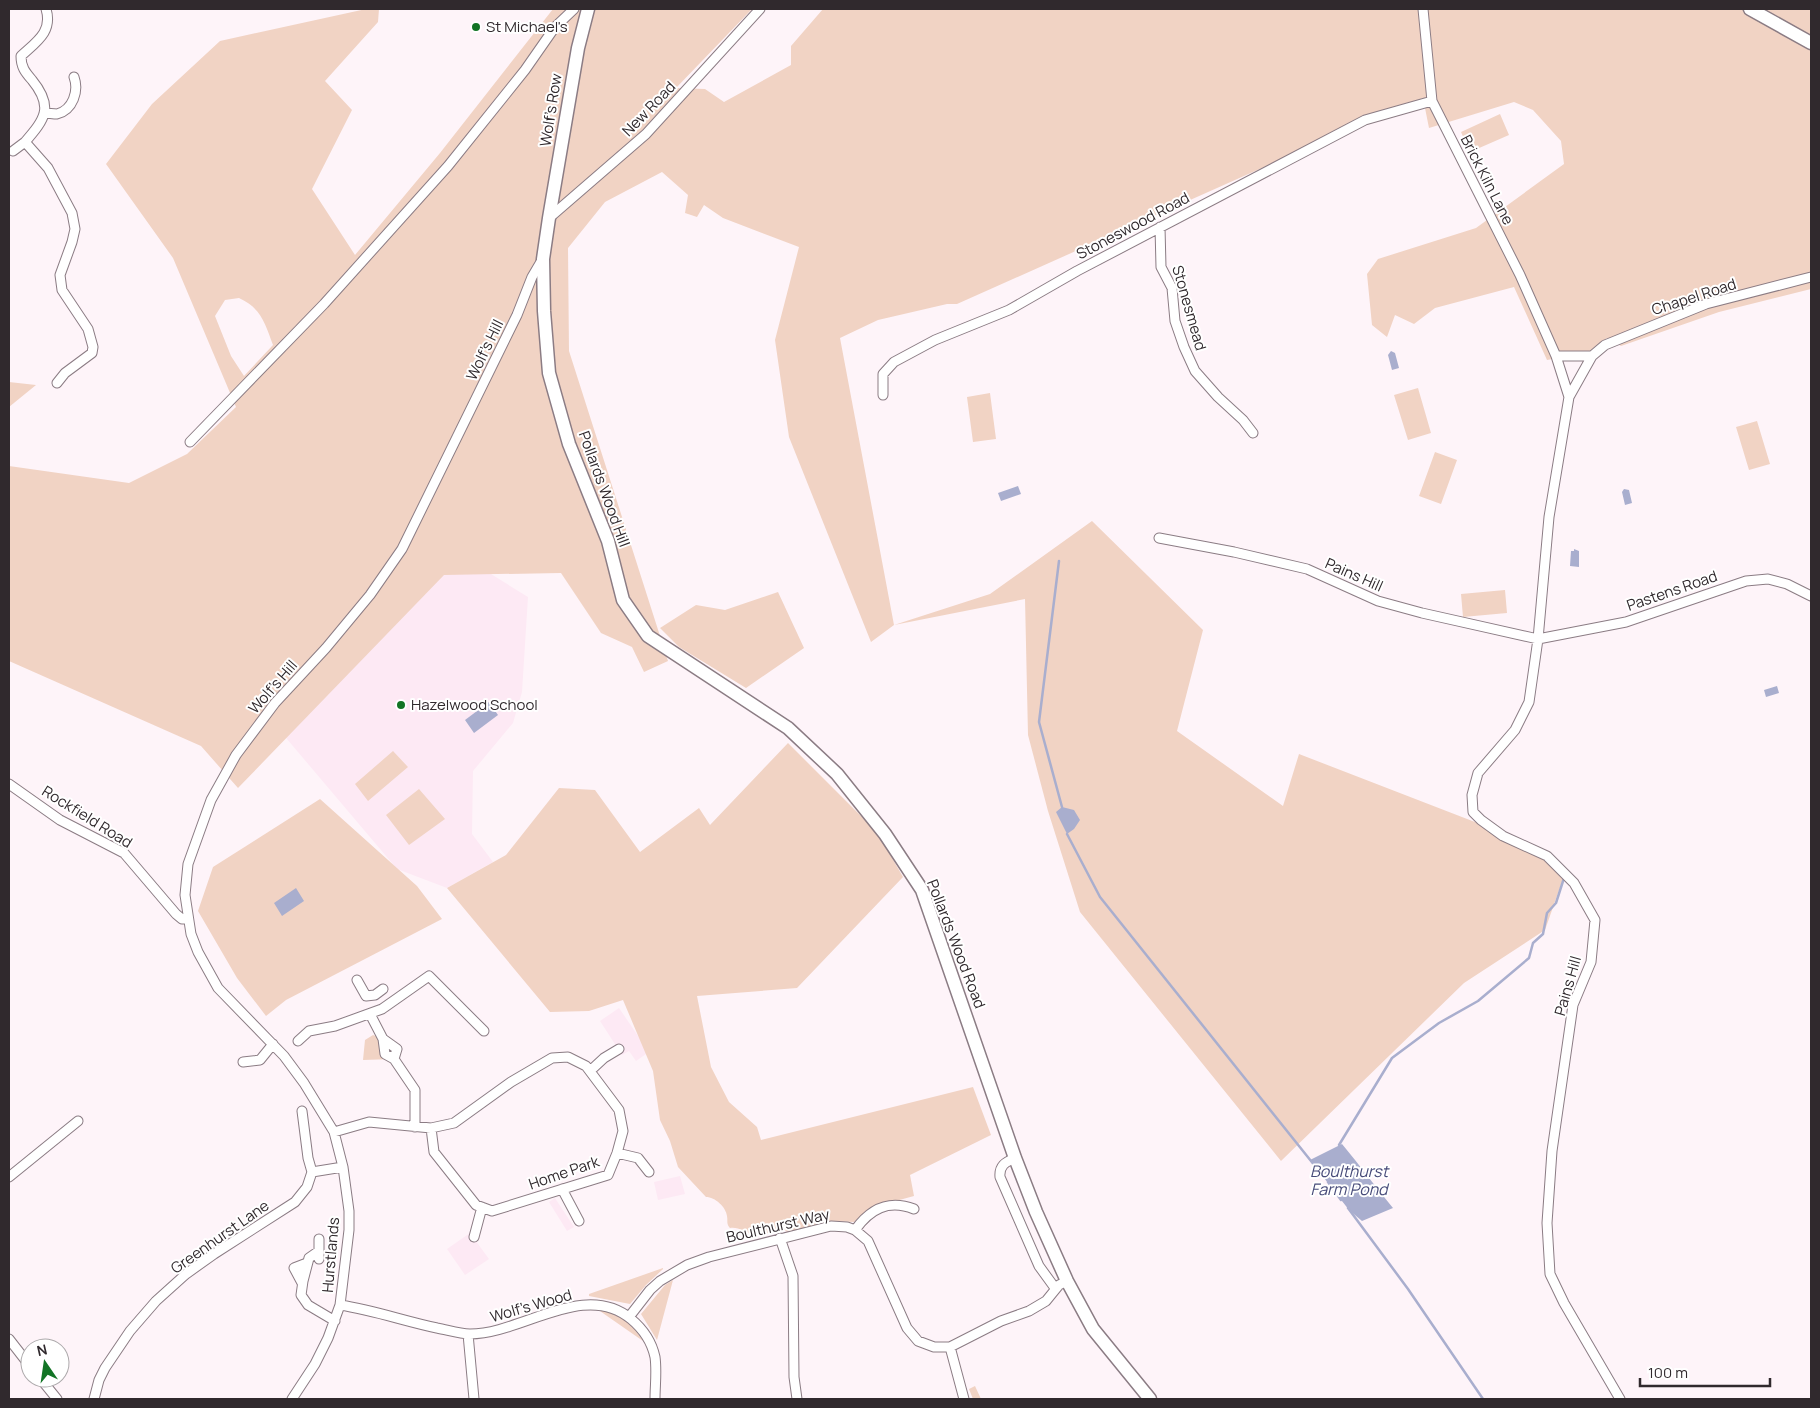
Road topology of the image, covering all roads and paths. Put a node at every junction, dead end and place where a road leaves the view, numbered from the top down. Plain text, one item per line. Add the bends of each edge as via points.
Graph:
1 (46, 9) edge
2 (574, 9) edge
3 (588, 9) edge
4 (760, 9) edge
5 (1423, 9) edge
6 (1750, 9) edge
7 (1811, 43) edge
8 (74, 77) dead end
9 (1432, 101) junction
10 (44, 113) junction
11 (25, 142) junction
12 (13, 151) dead end
13 (549, 218) junction
14 (1160, 227) junction
15 (543, 259) junction
16 (1811, 277) edge
17 (1556, 356) junction
18 (1592, 356) junction
19 (57, 383) dead end
20 (883, 395) dead end
21 (1569, 397) junction
22 (1253, 434) dead end
23 (190, 442) dead end
24 (1159, 538) dead end
25 (1811, 596) edge
26 (1538, 639) junction
27 (781, 724) joint
28 (9, 784) edge
29 (188, 920) junction
30 (357, 980) dead end
31 (383, 989) dead end
32 (375, 995) junction
33 (382, 1009) junction
34 (370, 1014) junction
35 (484, 1031) dead end
36 (298, 1041) dead end
37 (273, 1044) junction
38 (619, 1049) dead end
39 (243, 1062) dead end
40 (590, 1071) junction
41 (302, 1111) dead end
42 (78, 1120) dead end
43 (415, 1127) junction
44 (431, 1128) junction
45 (334, 1132) junction
46 (618, 1152) junction
47 (1015, 1158) junction
48 (343, 1166) junction
49 (312, 1172) junction
50 (649, 1172) dead end
51 (9, 1178) edge
52 (562, 1189) junction
53 (482, 1207) junction
54 (914, 1209) dead end
55 (579, 1222) dead end
56 (856, 1230) junction
57 (474, 1237) dead end
58 (780, 1238) junction
59 (319, 1239) dead end
60 (1067, 1281) junction
61 (1055, 1288) junction
62 (340, 1304) junction
63 (629, 1317) junction
64 (335, 1321) junction
65 (468, 1334) junction
66 (9, 1339) edge
67 (950, 1346) junction
68 (20, 1353) edge
69 (48, 1388) edge
70 (57, 1399) edge
71 (94, 1399) edge
72 (292, 1399) edge
73 (474, 1399) edge
74 (655, 1399) edge
75 (797, 1399) edge
76 (964, 1399) edge
77 (1150, 1399) edge
78 (1620, 1399) edge

1 - 10 street via 49,19 45,33 20,56 21,67 41,92
2 - 23 street via 555,27 485,122 442,173 324,304
3 - 13 street, Wolf's Row via 578,48
4 - 13 street, New Road via 646,134
5 - 9 street, Brick Kiln Lane
6 - 7 street
8 - 10 street via 75,96 70,106 57,114
9 - 14 street, Stoneswood Road via 1365,120
9 - 17 street, Brick Kiln Lane via 1520,275
10 - 11 street via 41,124
11 - 12 street
11 - 19 street via 48,168 72,213 75,229 60,275 62,290 88,330 96,353 65,373
13 - 15 street, Pollards Wood Hill
14 - 20 street, Stoneswood Road via 1009,310 935,340 894,362 883,374
14 - 22 street, Stonesmead via 1161,268 1172,288 1175,322 1195,372
15 - 27 street, Pollards Wood Hill via 549,373 569,444 608,541 623,600 648,636
15 - 29 street, Wolf's Hill via 402,549 370,595 275,703 228,768 211,800 188,864 185,894
16 - 18 street, Chapel Road via 1706,304 1605,345
17 - 18 street
17 - 21 street, Pains Hill
18 - 21 street
21 - 26 street, Pains Hill via 1549,517
24 - 26 street, Pains Hill via 1307,569 1378,602
25 - 26 street, Pastens Road via 1768,579 1746,581 1626,622
26 - 78 street, Pains Hill via 1529,702 1515,730 1478,773 1472,795 1473,812 1504,836 1547,856 1574,882 1595,920 1591,962 1573,1005 1552,1152 1548,1208 1549,1265 1564,1303
27 - 47 street, Pollards Wood Road via 837,774 885,834 922,890
28 - 29 street, Rockfield Road via 60,820 124,853 176,914
29 - 37 street, Wolf's Hill via 198,952 218,988
30 - 32 street via 366,996
31 - 32 street
32 - 33 street
33 - 34 street
33 - 35 street via 429,976
34 - 36 street via 309,1031
34 - 43 street via 383,1039 385,1054 394,1059 415,1090
37 - 39 street via 260,1060
37 - 45 street, Wolf's Hill via 304,1083
38 - 40 street
40 - 44 street, Home Park via 568,1058 552,1058 511,1082 454,1123
40 - 46 street, Home Park via 619,1110 623,1131
41 - 49 street
42 - 51 street
43 - 44 street, Home Park
43 - 45 street, Home Park via 369,1122
44 - 53 street via 434,1152 476,1205
45 - 48 street, Hurstlands
46 - 50 street via 638,1158
46 - 52 street, Home Park via 608,1175
47 - 60 street, Pollards Wood Road
47 - 61 street via 1002,1165 1000,1177 1039,1266
48 - 49 street
48 - 62 street, Hurstlands via 349,1230
49 - 71 street, Greenhurst Lane via 307,1187 295,1202 207,1259 156,1301 130,1331 105,1368 98,1380
52 - 53 street, Home Park via 492,1211
52 - 55 street
53 - 57 street
54 - 56 street via 898,1204 873,1210
56 - 58 street, Boulthurst Way via 831,1226
56 - 67 street via 873,1250 913,1336 934,1347
58 - 63 street, Boulthurst Way via 687,1265 660,1281
58 - 75 street via 793,1276
59 - 64 street, Hurstlands via 319,1255 309,1258 301,1295 308,1305
60 - 61 street
60 - 77 street, Pollards Wood Road via 1093,1329
61 - 67 street via 1038,1306
62 - 64 street, Hurstlands
62 - 65 street, Wolf's Wood
63 - 65 street, Wolf's Wood via 604,1306 579,1305 501,1330
63 - 74 street, Wolf's Wood via 652,1348
64 - 72 street, Hurstlands via 315,1364
65 - 73 street
66 - 68 street
67 - 76 street
69 - 70 street

